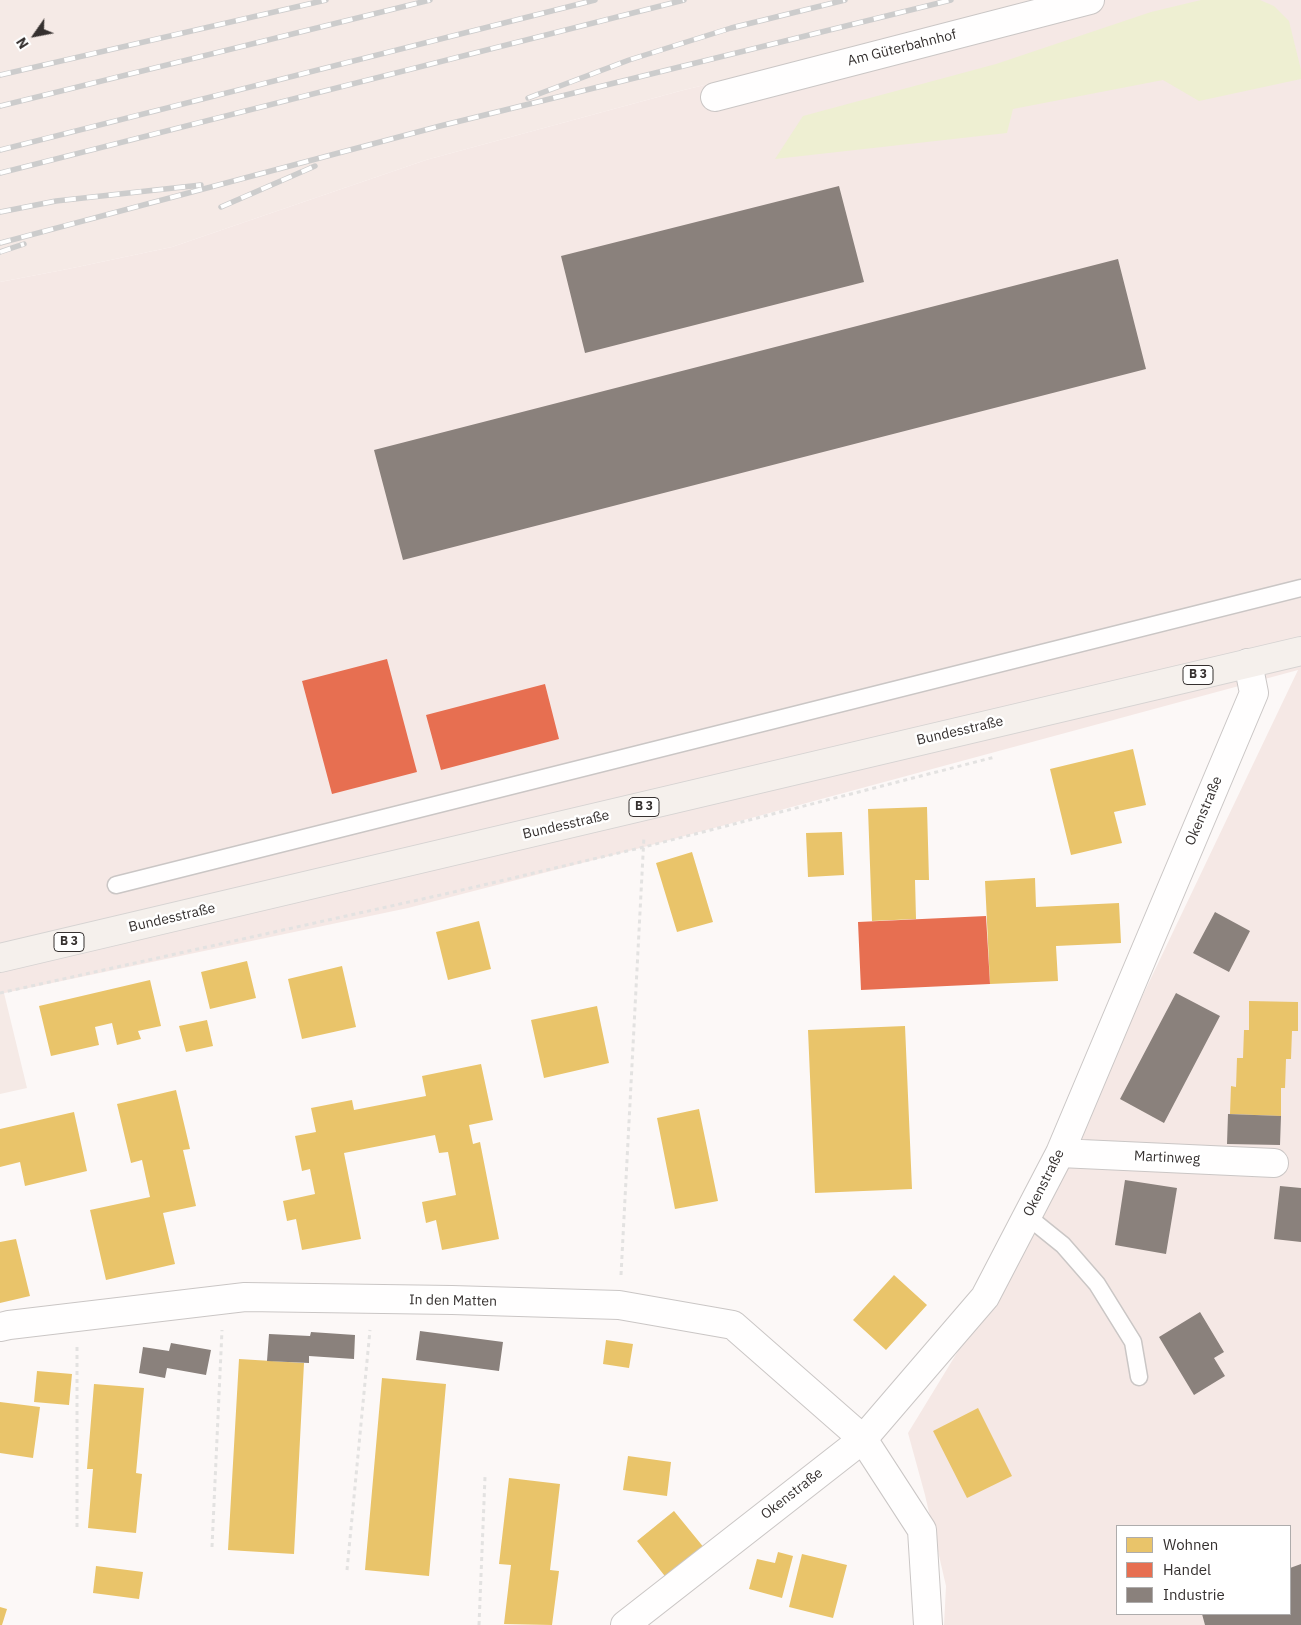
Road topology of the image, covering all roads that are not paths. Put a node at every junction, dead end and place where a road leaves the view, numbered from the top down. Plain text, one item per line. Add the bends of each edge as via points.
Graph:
1 (1090, 0) edge
2 (714, 97) dead end
3 (1301, 588) edge
4 (1301, 651) edge
5 (1248, 663) junction
6 (116, 885) dead end
7 (0, 958) edge
8 (1060, 1153) junction
9 (1274, 1163) dead end
10 (1027, 1216) junction
11 (0, 1327) edge
12 (1139, 1378) dead end
13 (863, 1439) junction
14 (625, 1625) edge
15 (928, 1625) edge

1 - 2 street, Am Güterbahnhof
3 - 6 lane
4 - 5 main road, B 3
5 - 7 main road, Bundesstraße / B 3
5 - 8 street, Okenstraße via 1254,693
8 - 9 street, Martinweg
8 - 10 street, Okenstraße
10 - 12 lane via 1063,1245 1097,1284 1133,1342
10 - 13 street, Okenstraße via 985,1297
11 - 13 street, In den Matten via 245,1297 619,1305 733,1325
13 - 14 street, Okenstraße
13 - 15 street, In den Matten via 922,1530

